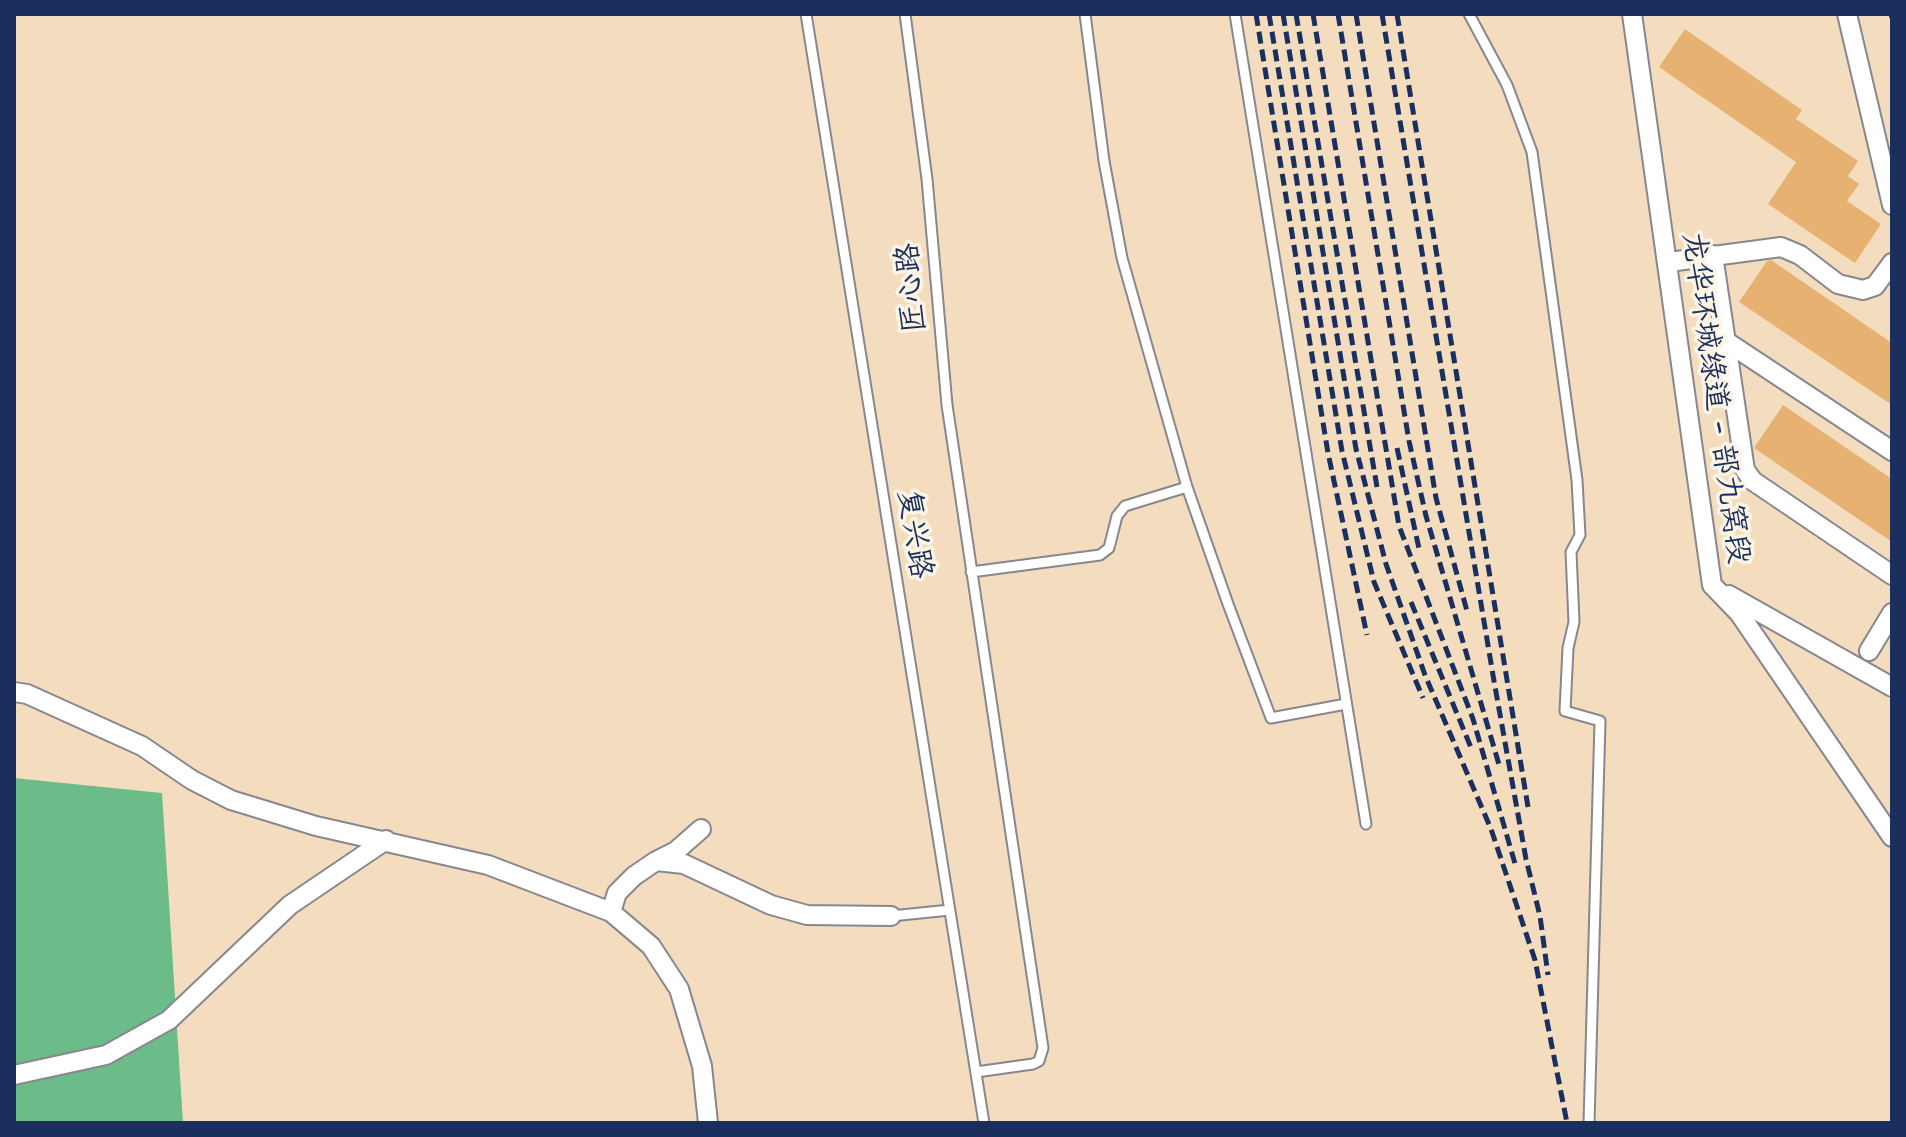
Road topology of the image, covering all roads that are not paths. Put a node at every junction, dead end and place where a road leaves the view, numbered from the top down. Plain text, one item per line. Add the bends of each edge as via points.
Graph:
1 (806, 14) edge
2 (905, 14) edge
3 (1085, 14) edge
4 (1235, 14) edge
5 (1469, 14) edge
6 (1632, 14) edge
7 (1847, 14) edge
8 (1892, 205) edge
9 (1713, 255) junction
10 (1669, 262) junction
11 (1892, 263) edge
12 (1724, 340) junction
13 (1892, 451) edge
14 (1187, 487) junction
15 (971, 572) junction
16 (1892, 575) edge
17 (1712, 585) junction
18 (1892, 613) edge
19 (1869, 651) dead end
20 (1892, 687) edge
21 (14, 692) edge
22 (1346, 704) junction
23 (1366, 824) dead end
24 (701, 829) dead end
25 (1892, 837) edge
26 (386, 840) junction
27 (656, 861) junction
28 (950, 910) junction
29 (611, 912) junction
30 (891, 916) joint
31 (976, 1072) junction
32 (14, 1075) edge
33 (708, 1123) edge
34 (984, 1123) edge
35 (1589, 1123) edge

1 - 28 lane, 复兴路
2 - 15 lane, 匠心路 via 927,179 947,405
3 - 14 lane via 1122,258
4 - 22 lane
5 - 35 lane via 1507,85 1532,152 1577,480 1580,535 1571,552 1574,622 1565,711 1600,721
6 - 10 street, 龙华环城绿道 - 部九窝段
7 - 8 street
9 - 10 street
9 - 11 street via 1781,247 1851,290 1875,286
9 - 12 street
10 - 17 street, 龙华环城绿道 - 部九窝段
12 - 13 street
12 - 16 street via 1745,470 1753,481
14 - 15 lane via 1125,506 1109,548 1100,555
14 - 22 lane via 1271,718
15 - 31 lane, 匠心路 via 1043,1048 1033,1064
17 - 20 street, 龙华环城绿道 - 部九窝段
17 - 25 street via 1739,613
18 - 19 street
21 - 26 street via 142,746 231,800
22 - 23 lane
24 - 27 street
26 - 29 street via 488,865
26 - 32 street via 290,905 169,1020 106,1055
27 - 29 street via 617,893
27 - 30 street via 684,864 771,905 807,915
28 - 30 lane
28 - 31 lane, 复兴路
29 - 33 street via 651,946 679,989 702,1066
31 - 34 lane, 复兴路

